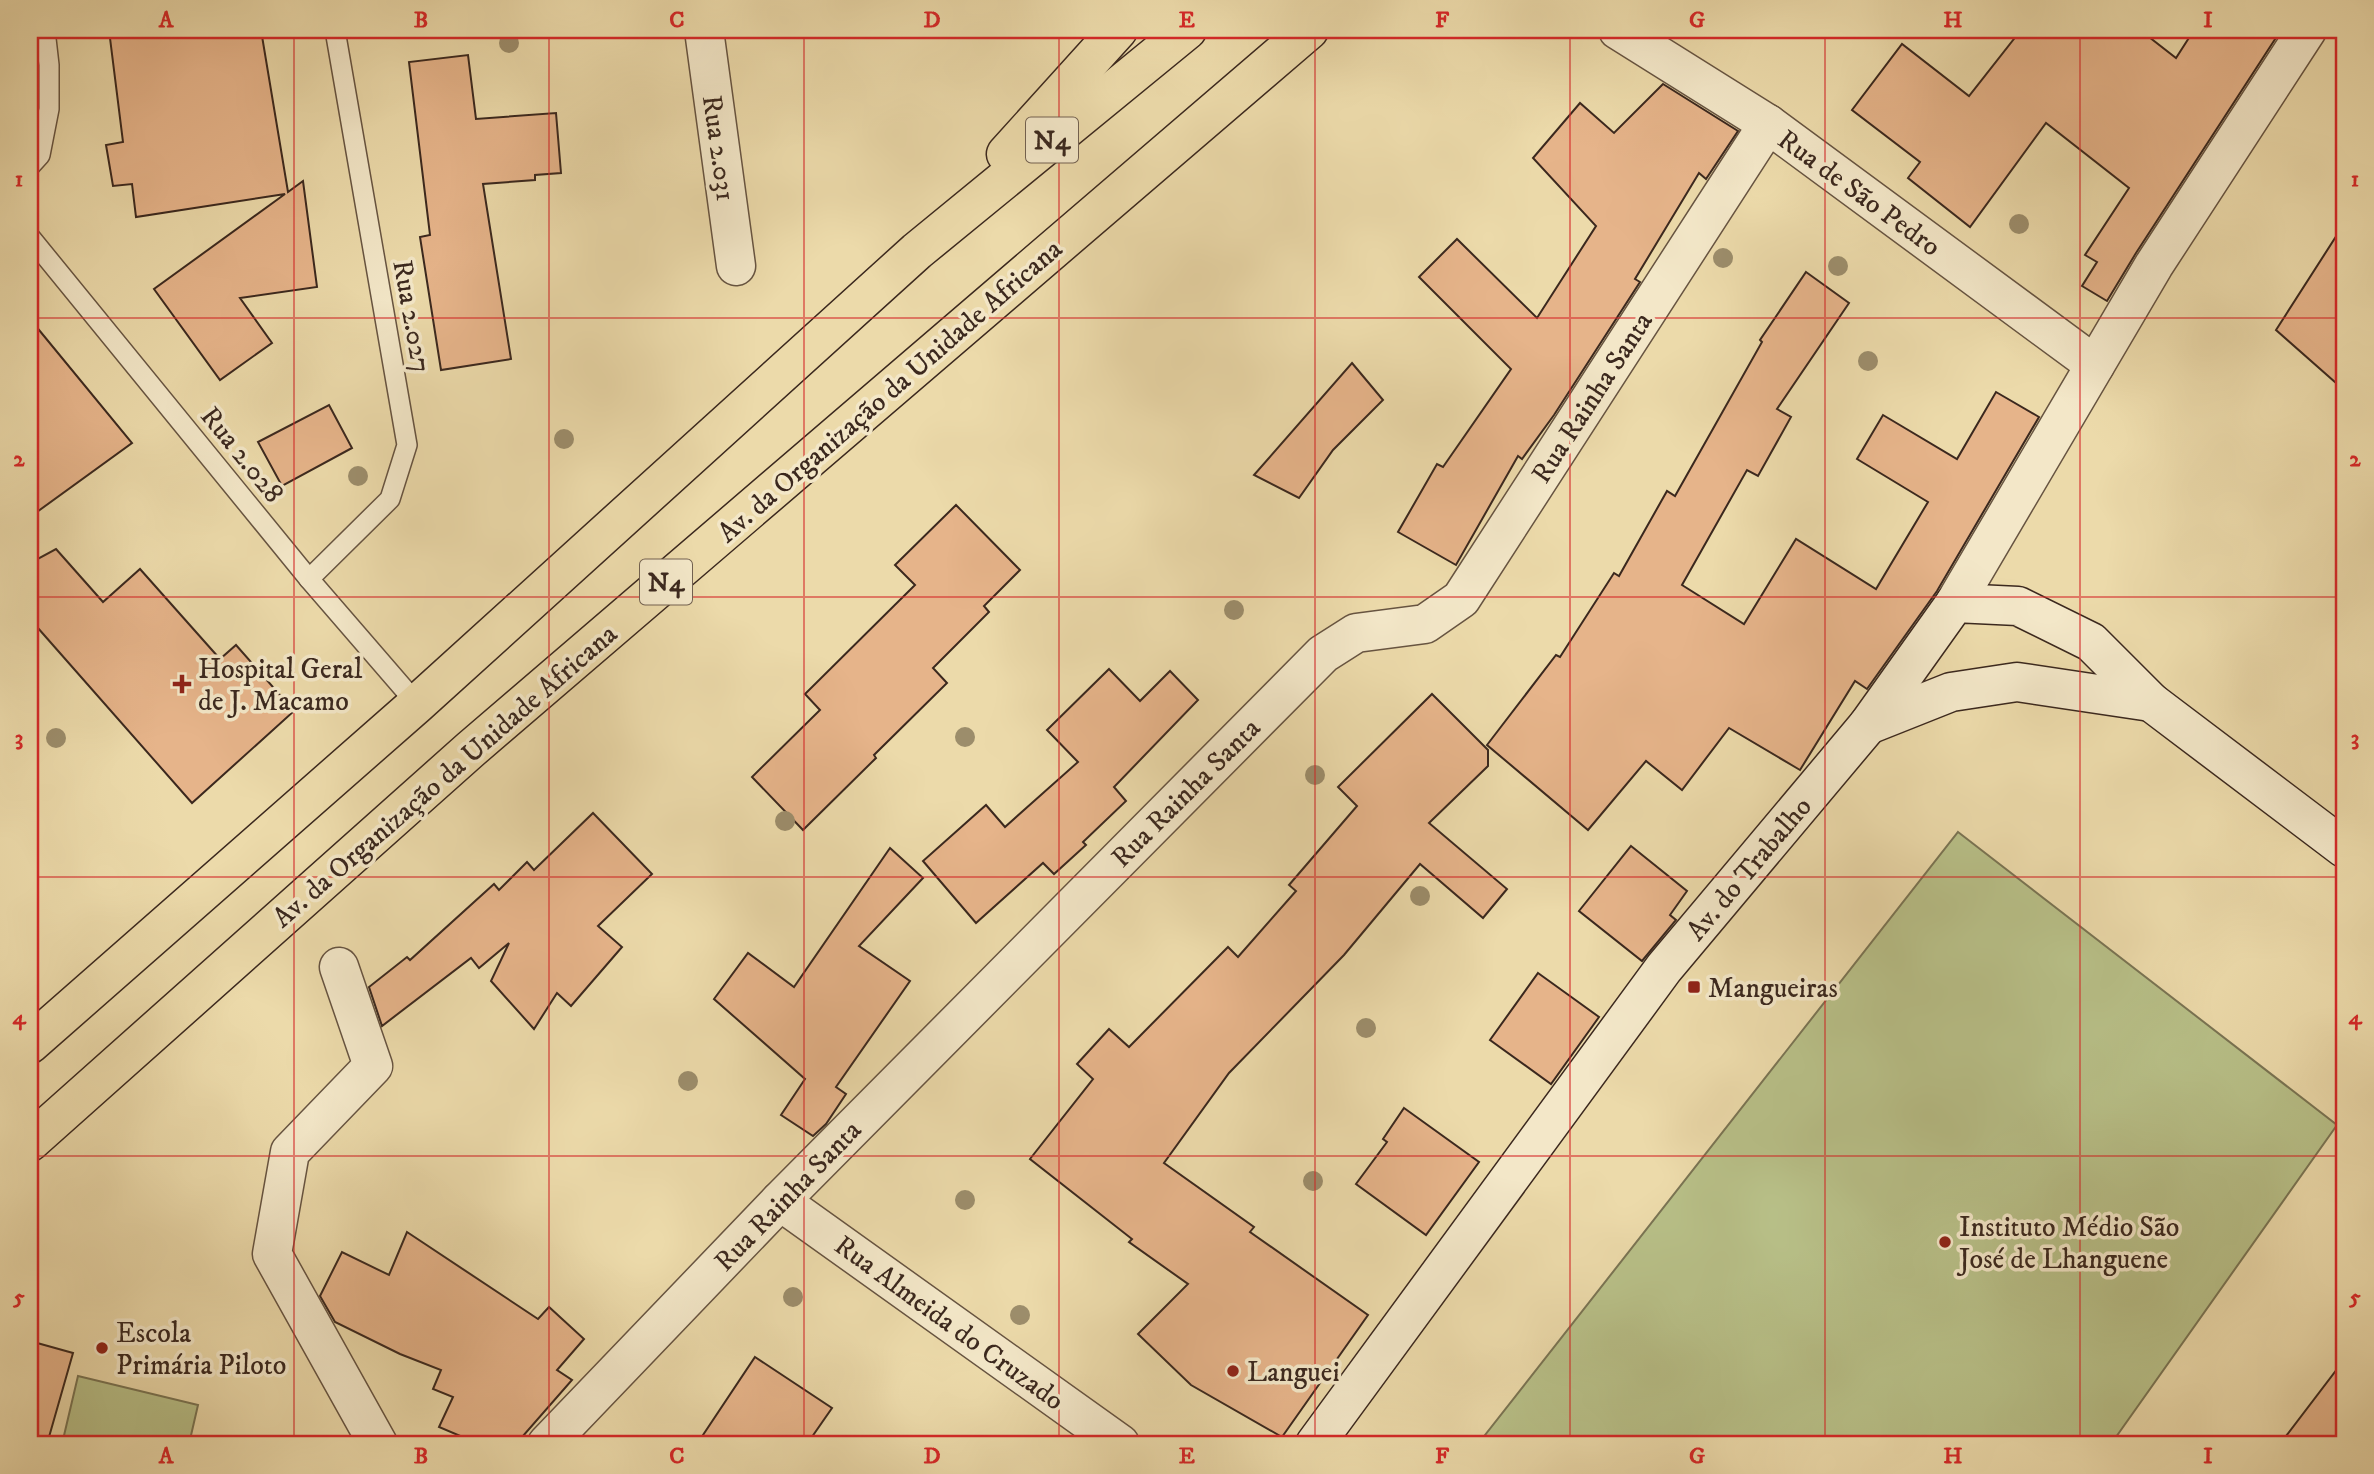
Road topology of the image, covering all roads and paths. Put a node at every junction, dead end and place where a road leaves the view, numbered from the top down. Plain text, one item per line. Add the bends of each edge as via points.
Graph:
1 (45, 30) edge
2 (335, 30) edge
3 (704, 30) edge
4 (1118, 30) edge
5 (1187, 30) edge
6 (1309, 30) edge
7 (1618, 30) edge
8 (2307, 30) edge
9 (1768, 124) junction
10 (30, 166) edge
11 (30, 237) edge
12 (918, 251) junction
13 (736, 266) dead end
14 (2095, 365) junction
15 (309, 579) junction
16 (1955, 603) junction
17 (2151, 702) junction
18 (417, 704) junction
19 (1868, 725) junction
20 (2344, 848) edge
21 (339, 967) dead end
22 (30, 1044) edge
23 (30, 1142) edge
24 (780, 1201) junction
25 (378, 1444) edge
26 (547, 1444) edge
27 (1120, 1444) edge
28 (1315, 1444) edge

1 - 10 lane via 49,109 40,155
2 - 15 lane, Rua 2.027 via 407,446 390,499
3 - 13 street, Rua 2.031
4 - 12 highway
5 - 12 highway, N4
6 - 23 highway, Av. da Organização da Unidade Africana / N4 via 471,749
7 - 9 street, Rua de São Pedro
8 - 14 street via 2154,265
9 - 14 street, Rua de São Pedro
9 - 24 street, Rua Rainha Santa via 1461,598 1425,624 1356,633 1322,654
11 - 15 lane, Rua 2.028
12 - 18 highway, N4
14 - 16 street
15 - 18 lane, Rua 2.028
16 - 17 street via 2018,606 2091,642
16 - 19 street
17 - 19 street, Av. do Trabalho via 2017,682 1951,692
17 - 20 street, Av. do Trabalho
18 - 22 highway, N4
19 - 28 street, Av. do Trabalho via 1664,968
21 - 25 street via 373,1066 290,1152 272,1254
24 - 26 street, Rua Rainha Santa
24 - 27 street, Rua Almeida do Cruzado

